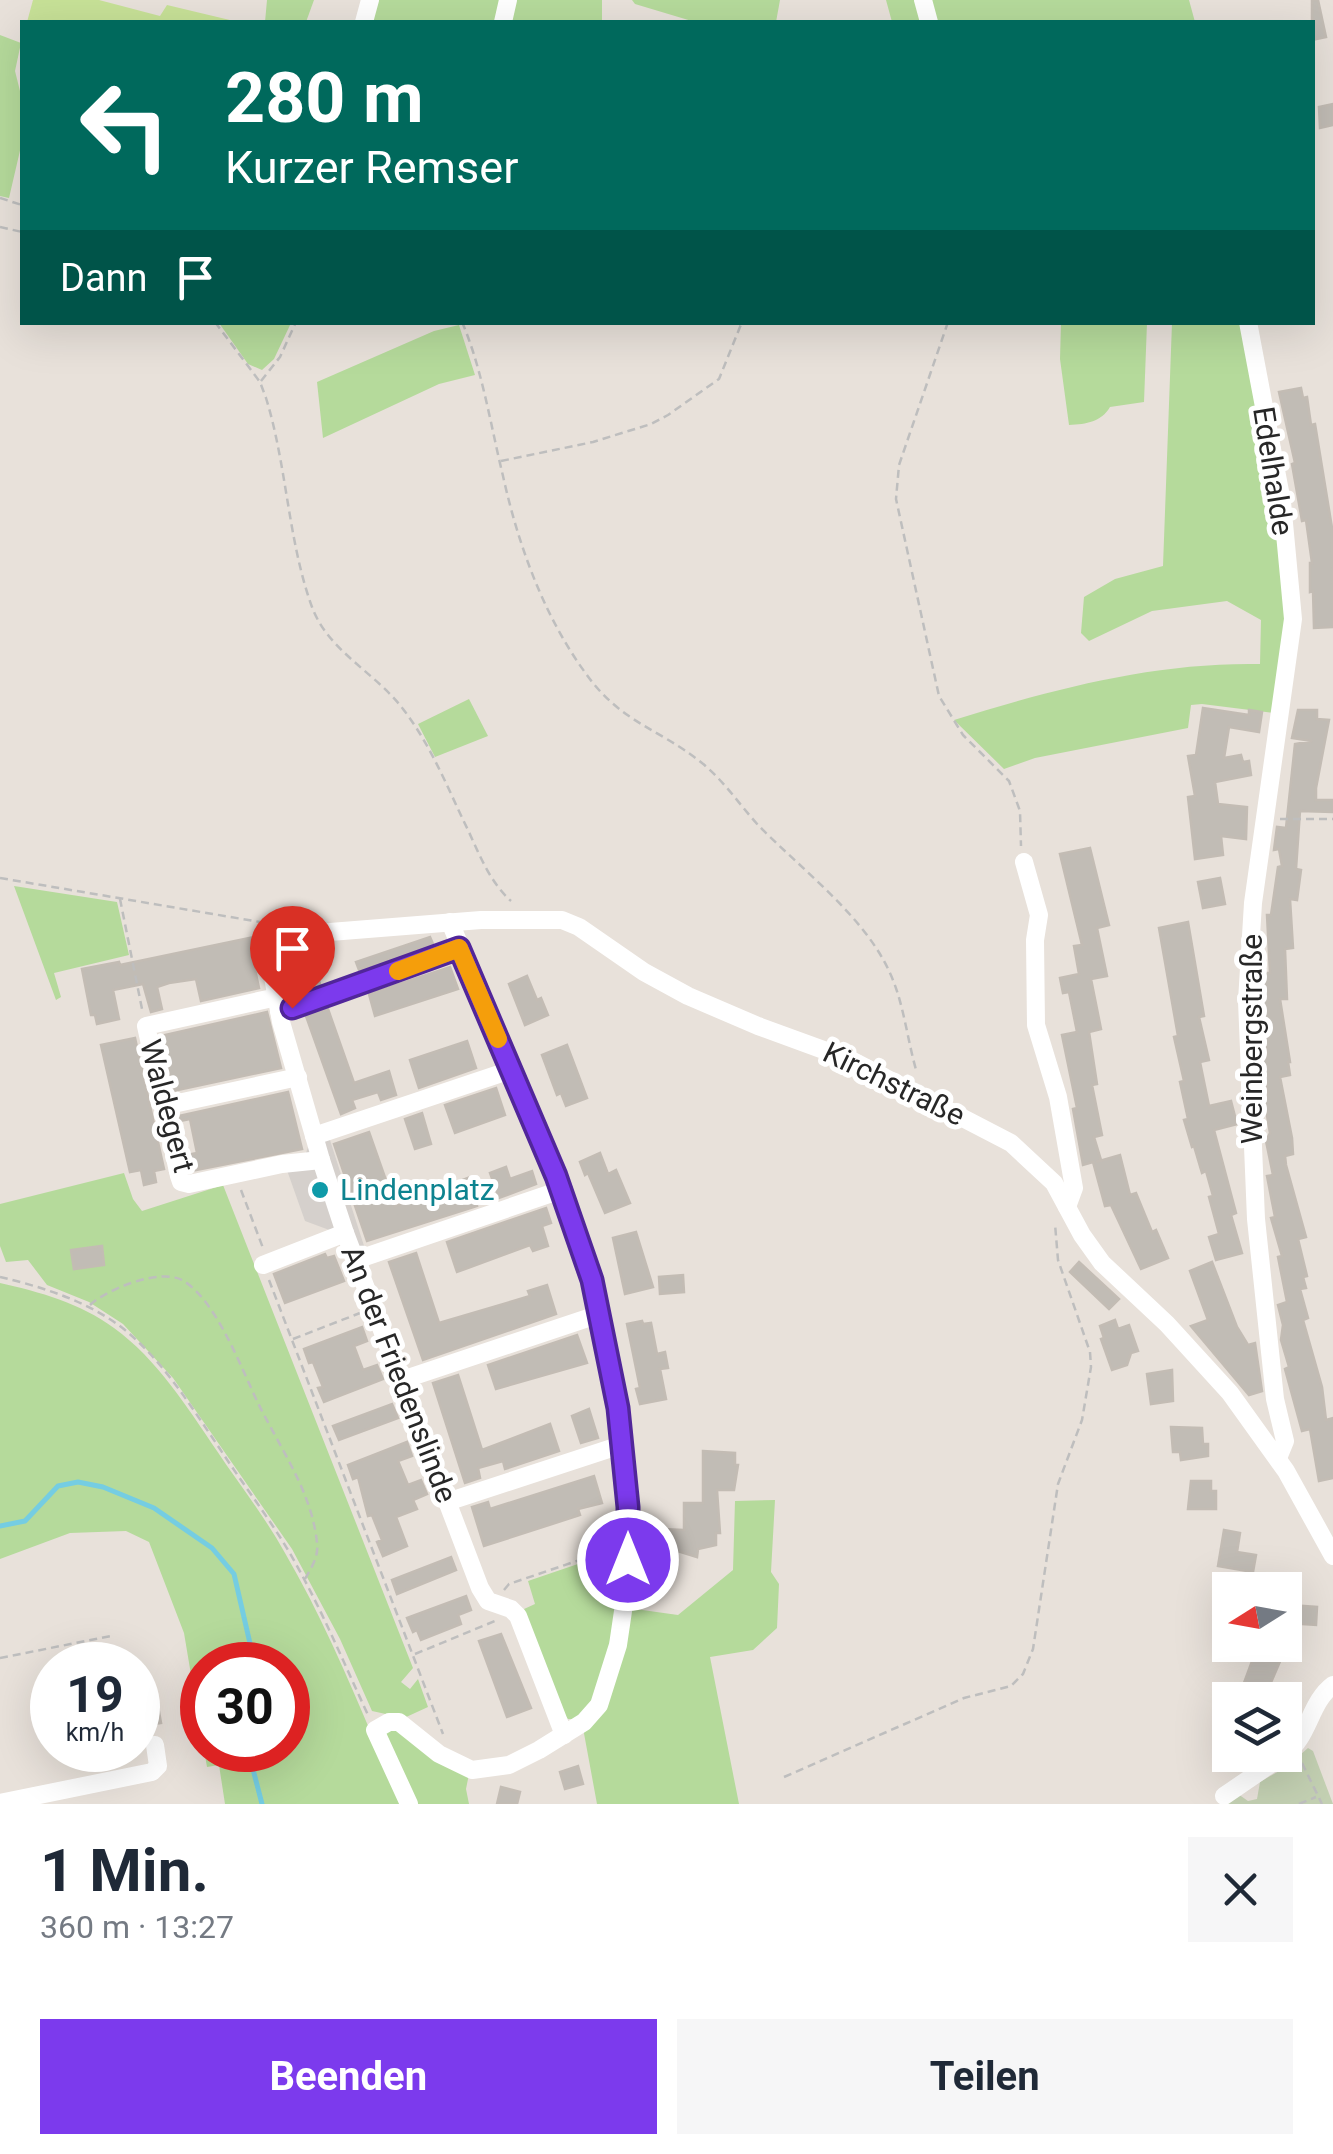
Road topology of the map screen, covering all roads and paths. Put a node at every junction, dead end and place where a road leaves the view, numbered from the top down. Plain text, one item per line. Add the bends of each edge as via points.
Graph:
1 (217, 325) edge
2 (295, 325) edge
3 (463, 325) edge
4 (741, 325) edge
5 (947, 325) edge
6 (1249, 325) edge
7 (260, 382) junction
8 (500, 462) junction
9 (1293, 620) joint
10 (1266, 818) junction
11 (1333, 819) edge
12 (1024, 862) joint
13 (0, 878) edge
14 (119, 898) junction
15 (524, 918) junction
16 (450, 922) junction
17 (276, 932) junction
18 (459, 948) junction
19 (278, 1004) junction
20 (146, 1026) junction
21 (511, 1070) junction
22 (298, 1077) junction
23 (919, 1094) junction
24 (164, 1106) junction
25 (314, 1136) junction
26 (321, 1160) junction
27 (235, 1174) junction
28 (561, 1190) junction
29 (1068, 1207) junction
30 (346, 1233) junction
31 (356, 1260) junction
32 (266, 1264) junction
33 (0, 1276) edge
34 (88, 1306) junction
35 (374, 1307) junction
36 (600, 1314) junction
37 (291, 1339) junction
38 (402, 1380) junction
39 (621, 1444) junction
40 (1278, 1458) junction
41 (447, 1502) junction
42 (629, 1544) junction
43 (1333, 1556) edge
44 (304, 1580) junction
45 (513, 1582) dead end
46 (480, 1629) dead end
47 (111, 1636) dead end
48 (414, 1654) junction
49 (0, 1658) edge
50 (1333, 1685) edge
51 (374, 1730) junction
52 (564, 1735) junction
53 (1302, 1738) edge
54 (449, 1760) junction
55 (1307, 1768) dead end
56 (152, 1772) edge
57 (1260, 1772) edge
58 (784, 1777) dead end
59 (1224, 1796) dead end
60 (1318, 1796) junction
61 (0, 1803) edge
62 (408, 1804) edge
63 (1299, 1804) edge
64 (1322, 1804) edge

1 - 7 path
2 - 7 path
3 - 8 path
4 - 8 path via 719,379 668,415 586,444
5 - 12 path via 899,464 896,495 939,696 963,735 1009,781 1020,812
6 - 9 street, Edelhalde via 1282,502
7 - 15 path via 317,620 408,714 494,883
8 - 23 path via 540,595 583,670 621,713 720,780 866,936 894,984
9 - 10 street, Weinbergstraße
10 - 11 path
10 - 40 street, Weinbergstraße via 1247,1001 1258,1243 1285,1441
12 - 29 street via 1040,915 1034,1014 1072,1172
13 - 14 path
14 - 17 path via 259,922
14 - 20 path
15 - 16 street, Kirchstraße
15 - 23 street, Kirchstraße via 575,925 700,1002 831,1051
16 - 17 street, Kirchstraße
16 - 18 street
17 - 19 street, An der Friedenslinde via 268,944
18 - 19 street, Waldegert
18 - 21 street
19 - 20 street, Waldegert
19 - 22 street, An der Friedenslinde
20 - 24 street, Waldegert
21 - 25 street
21 - 28 street
22 - 24 street
22 - 25 street, An der Friedenslinde
23 - 29 street, Kirchstraße via 1024,1152
24 - 27 street, Waldegert via 182,1182
25 - 26 street, An der Friedenslinde
26 - 27 street, Waldegert
26 - 30 street, An der Friedenslinde
27 - 32 path
28 - 31 street
28 - 36 street
29 - 40 street, Kirchstraße via 1097,1256 1206,1364
29 - 58 path via 1054,1237 1091,1373 1058,1484 1026,1670 1011,1686 958,1700
30 - 31 street, An der Friedenslinde
30 - 32 street
31 - 35 street, An der Friedenslinde
32 - 37 path
33 - 34 path
34 - 44 path via 125,1331 162,1370
34 - 44 path via 111,1290 158,1278 177,1278 196,1292 241,1360 302,1486 318,1549
35 - 37 path
35 - 38 street, An der Friedenslinde
36 - 38 street
36 - 39 street
37 - 48 path
38 - 41 street, An der Friedenslinde
39 - 41 street
39 - 42 street
40 - 43 street, Kirchstraße
41 - 52 street, An der Friedenslinde via 484,1598 518,1616
42 - 45 path
42 - 52 street via 622,1630 604,1695 589,1718
44 - 51 path
46 - 48 path
47 - 49 path
48 - 54 path
50 - 53 street
51 - 54 street via 400,1722
51 - 62 street
52 - 54 street via 504,1766 472,1770
55 - 60 path
56 - 61 street
57 - 59 street
60 - 63 path
60 - 64 path

